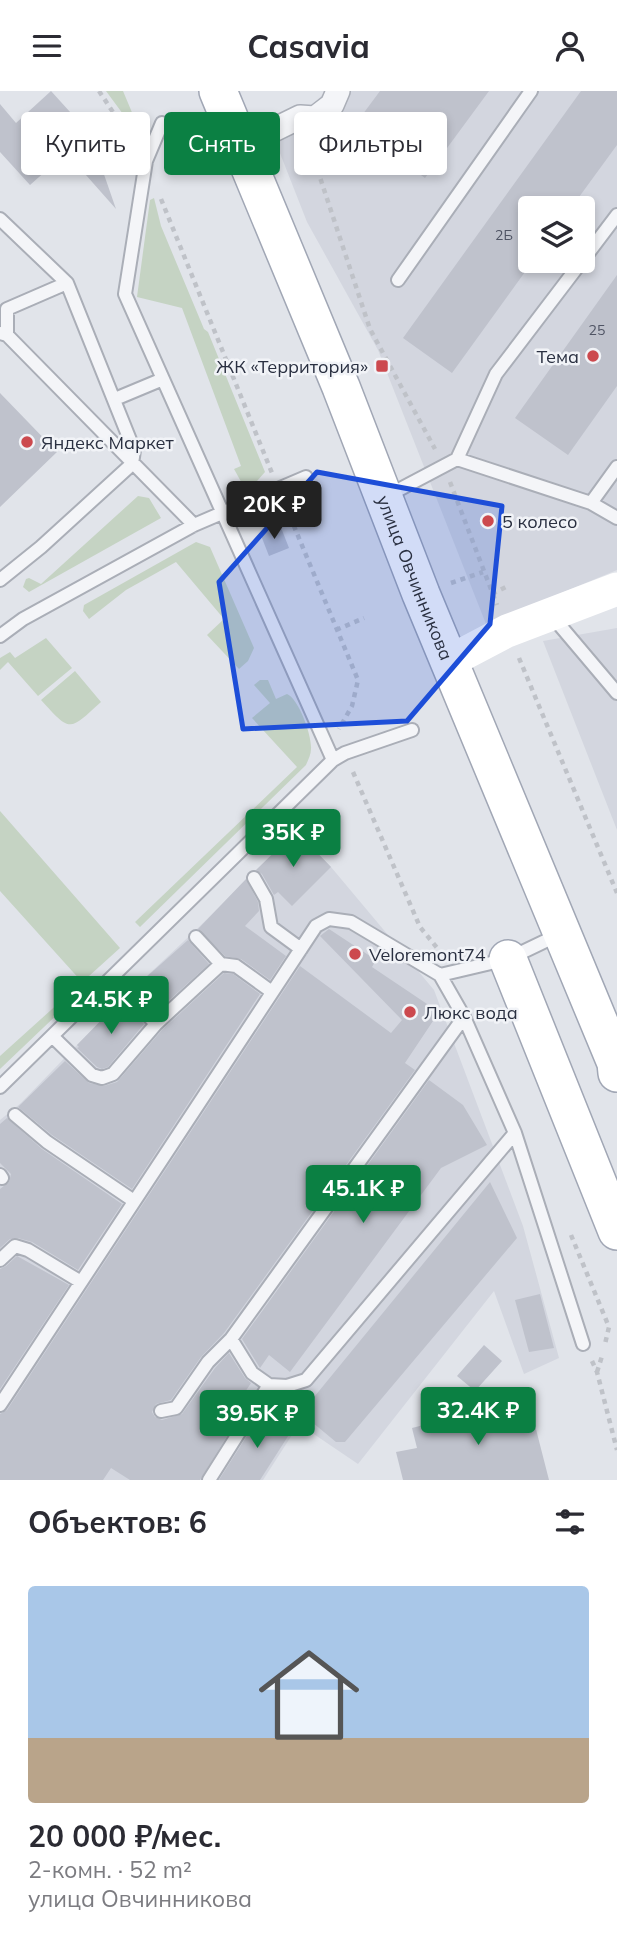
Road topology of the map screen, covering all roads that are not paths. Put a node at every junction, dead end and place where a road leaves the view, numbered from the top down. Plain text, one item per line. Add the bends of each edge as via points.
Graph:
1 (218, 91) edge
2 (338, 91) edge
3 (531, 91) edge
4 (227, 112) edge
5 (162, 124) dead end
6 (280, 127) edge
7 (253, 175) edge
8 (617, 215) edge
9 (0, 219) edge
10 (595, 243) edge
11 (572, 273) edge
12 (398, 280) dead end
13 (67, 283) junction
14 (3, 334) edge
15 (163, 379) junction
16 (115, 399) junction
17 (457, 459) junction
18 (132, 464) junction
19 (617, 467) edge
20 (306, 477) dead end
21 (384, 498) junction
22 (591, 503) junction
23 (223, 513) junction
24 (617, 518) edge
25 (194, 526) junction
26 (0, 580) edge
27 (617, 589) edge
28 (551, 614) junction
29 (0, 636) edge
30 (450, 661) junction
31 (617, 693) edge
32 (412, 730) dead end
33 (333, 760) junction
34 (254, 878) dead end
35 (562, 933) junction
36 (196, 937) dead end
37 (301, 949) junction
38 (508, 959) junction
39 (221, 964) junction
40 (440, 975) junction
41 (272, 992) junction
42 (130, 996) dead end
43 (464, 1017) junction
44 (156, 1024) junction
45 (52, 1036) junction
46 (616, 1068) edge
47 (0, 1087) edge
48 (15, 1115) dead end
49 (514, 1133) junction
50 (134, 1201) junction
51 (617, 1231) edge
52 (0, 1260) edge
53 (81, 1282) junction
54 (232, 1339) junction
55 (583, 1344) road end
56 (269, 1385) junction
57 (0, 1405) edge
58 (161, 1411) dead end
59 (209, 1480) edge

1 - 4 main road, улица Овчинникова
2 - 6 street via 332,105 315,118 300,117
3 - 12 lane
5 - 15 lane via 146,162 125,294
7 - 21 main road, улица Овчинникова
8 - 10 lane
9 - 13 lane
11 - 17 lane via 496,375
13 - 14 lane via 7,309
13 - 16 lane
14 - 18 lane
15 - 16 lane
15 - 23 lane
16 - 18 lane via 134,450
17 - 21 lane
17 - 22 lane
18 - 25 lane
18 - 26 lane
19 - 22 lane
20 - 23 lane
21 - 30 main road, улица Овчинникова
22 - 24 lane
23 - 25 lane
23 - 33 lane
25 - 29 lane
27 - 28 main road
28 - 30 main road
28 - 31 lane
30 - 35 main road, улица Овчинникова
32 - 33 lane
33 - 45 lane
34 - 37 lane via 266,899 271,927
35 - 38 lane
35 - 46 main road, улица Овчинникова
36 - 39 lane
37 - 40 lane via 316,926 329,919 351,922
37 - 41 lane
38 - 40 lane
38 - 51 main road
39 - 41 lane via 236,966
39 - 44 lane
40 - 43 lane
41 - 50 lane
42 - 44 lane
43 - 49 lane
43 - 54 lane
44 - 45 lane via 113,1073 102,1078 92,1075
45 - 47 lane
48 - 50 lane
49 - 55 lane
49 - 56 lane via 306,1380
50 - 53 lane
52 - 53 lane via 15,1246
53 - 57 lane
54 - 56 lane via 252,1373
54 - 58 lane via 208,1362 176,1408
56 - 59 lane

